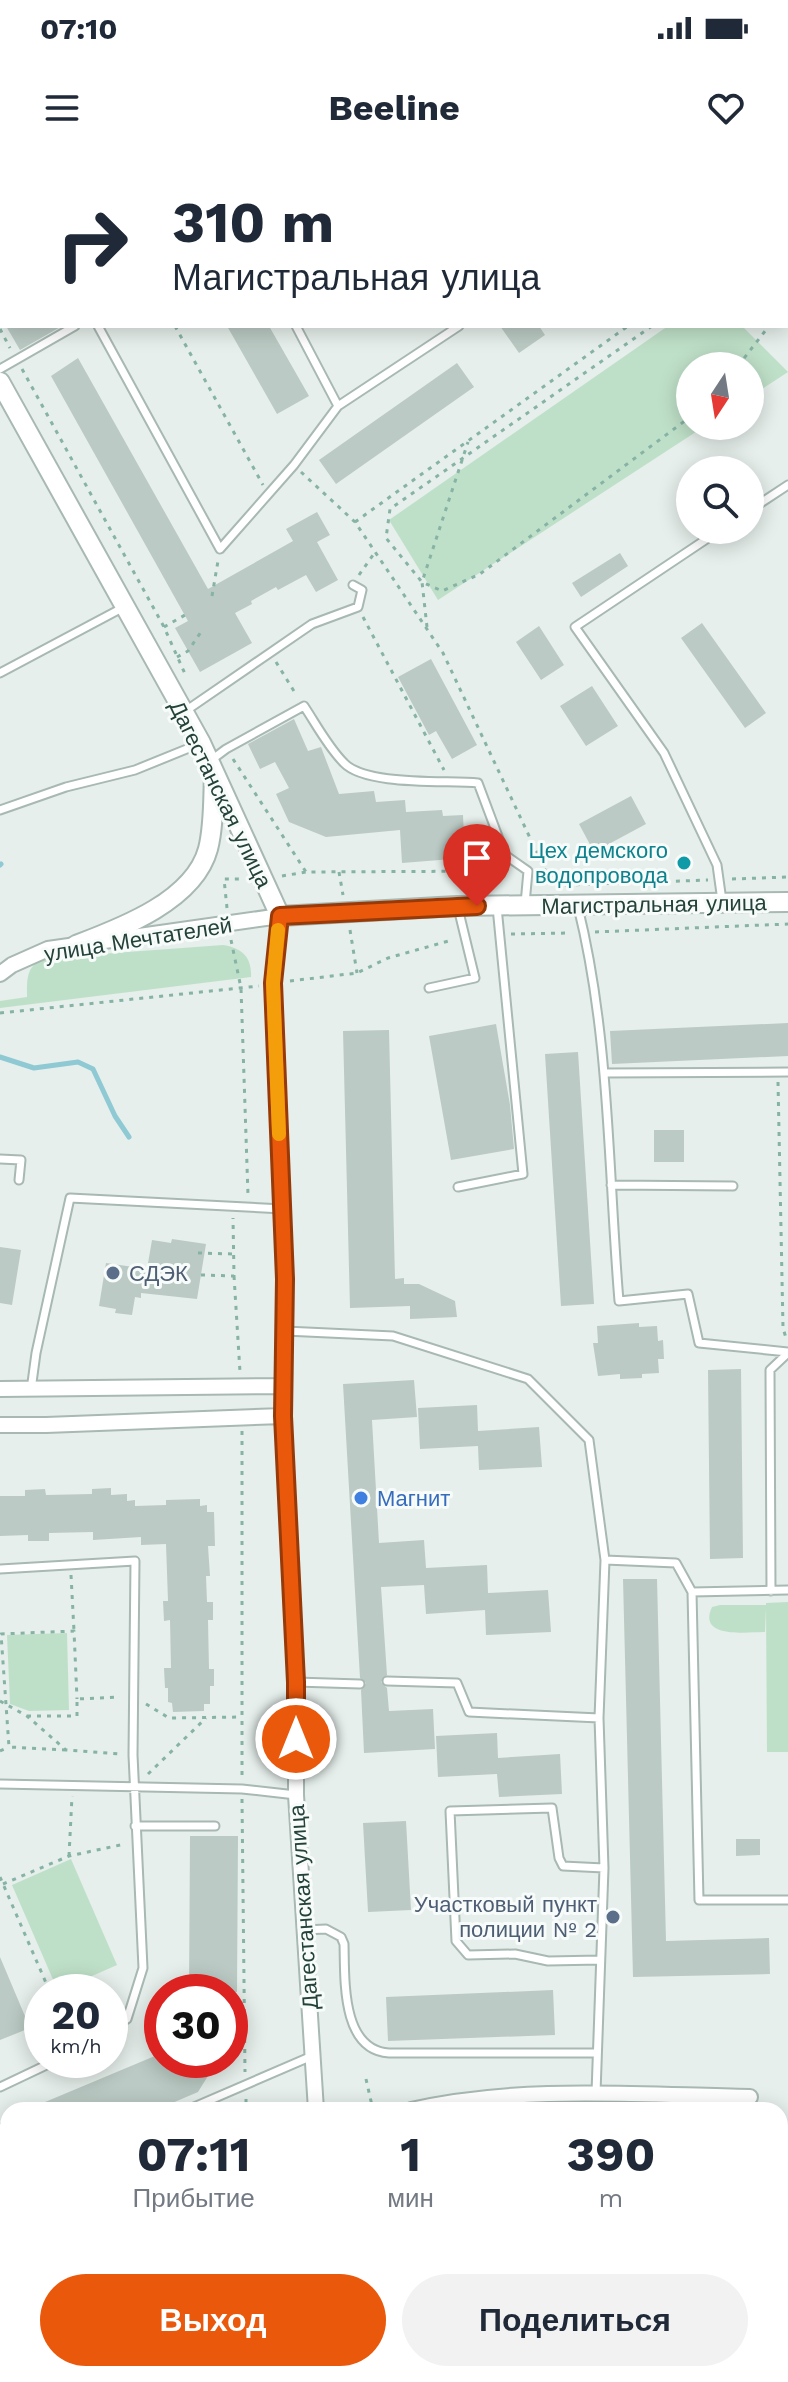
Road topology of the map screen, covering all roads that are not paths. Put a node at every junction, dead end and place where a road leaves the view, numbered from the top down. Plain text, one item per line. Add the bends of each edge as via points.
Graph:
1 (72, 328) edge
2 (99, 328) edge
3 (297, 328) edge
4 (456, 328) edge
5 (0, 369) edge
6 (0, 382) edge
7 (338, 406) junction
8 (788, 485) edge
9 (764, 501) edge
10 (699, 544) edge
11 (353, 585) road end
12 (124, 607) junction
13 (0, 673) edge
14 (183, 713) junction
15 (201, 743) junction
16 (212, 766) junction
17 (0, 810) edge
18 (788, 902) edge
19 (722, 904) junction
20 (457, 906) junction
21 (497, 906) junction
22 (525, 906) junction
23 (578, 906) junction
24 (280, 916) junction
25 (76, 945) junction
26 (0, 974) edge
27 (429, 988) dead end
28 (788, 1072) edge
29 (605, 1073) junction
30 (0, 1159) edge
31 (19, 1180) dead end
32 (611, 1185) junction
33 (733, 1186) dead end
34 (458, 1187) dead end
35 (283, 1209) junction
36 (285, 1331) junction
37 (788, 1350) edge
38 (282, 1386) junction
39 (0, 1389) edge
40 (31, 1390) junction
41 (283, 1416) junction
42 (0, 1425) edge
43 (605, 1560) junction
44 (0, 1569) edge
45 (788, 1590) edge
46 (771, 1591) junction
47 (692, 1592) junction
48 (387, 1681) dead end
49 (296, 1682) junction
50 (360, 1684) dead end
51 (599, 1718) junction
52 (0, 1784) edge
53 (134, 1788) junction
54 (296, 1795) junction
55 (135, 1826) junction
56 (215, 1826) dead end
57 (604, 1868) junction
58 (788, 1900) edge
59 (304, 1930) junction
60 (600, 1960) junction
61 (128, 2016) edge
62 (596, 2053) junction
63 (312, 2056) junction
64 (24, 2076) edge
65 (0, 2087) edge
66 (596, 2093) junction
67 (206, 2102) edge
68 (315, 2102) edge
69 (465, 2102) edge
70 (724, 2102) edge

1 - 5 lane
2 - 7 lane via 220,549
3 - 7 lane
4 - 7 lane
6 - 12 street, Дагестанская улица
8 - 9 lane
10 - 19 lane via 575,627 664,753 717,865
11 - 14 lane via 362,590 358,607 312,624
12 - 13 lane
12 - 14 street, Дагестанская улица
14 - 15 street, Дагестанская улица
15 - 16 street, Дагестанская улица
15 - 17 lane via 135,770
16 - 22 lane via 226,749 304,706 345,765 417,782 478,783 505,855 528,871
16 - 24 street, Дагестанская улица
16 - 25 street via 208,849 196,876 179,893 125,926
18 - 19 street, Магистральная улица
19 - 23 street, Магистральная улица
20 - 21 street, Магистральная улица
20 - 24 street, Магистральная улица
20 - 27 lane via 475,978
21 - 22 street, Магистральная улица
21 - 34 lane via 523,1174
22 - 23 street, Магистральная улица
23 - 29 lane
24 - 25 street, улица Мечтателей
24 - 35 street, Дагестанская улица via 273,983
25 - 26 street, улица Мечтателей via 48,949
28 - 29 lane
29 - 32 lane
30 - 31 lane via 21,1160
32 - 33 lane
32 - 37 lane via 619,1301 688,1294 699,1343
35 - 36 street, Дагестанская улица
35 - 40 lane via 70,1198
36 - 38 street, Дагестанская улица
36 - 43 lane via 393,1336 528,1379 589,1440
37 - 46 lane via 770,1370
38 - 40 street
38 - 41 street, Дагестанская улица
39 - 40 street
41 - 42 street
41 - 49 street, Дагестанская улица
43 - 47 lane via 676,1563
43 - 51 lane
44 - 53 lane via 135,1561
45 - 46 lane
46 - 47 lane
47 - 58 lane via 699,1900
48 - 51 lane via 457,1683 469,1712
49 - 50 lane
49 - 54 street, Дагестанская улица
51 - 57 lane
52 - 53 lane
53 - 54 lane
53 - 55 lane
54 - 59 street, Дагестанская улица
55 - 56 lane
55 - 61 lane via 143,1968
57 - 60 lane
57 - 60 lane via 563,1866 552,1808 450,1811 456,1941 468,1955
59 - 62 lane via 326,1929 341,1937 345,2001 362,2042 371,2049
59 - 63 street, Дагестанская улица
60 - 62 lane
62 - 66 lane
63 - 67 lane
63 - 68 street, Дагестанская улица
64 - 65 lane
66 - 69 street
66 - 70 street

